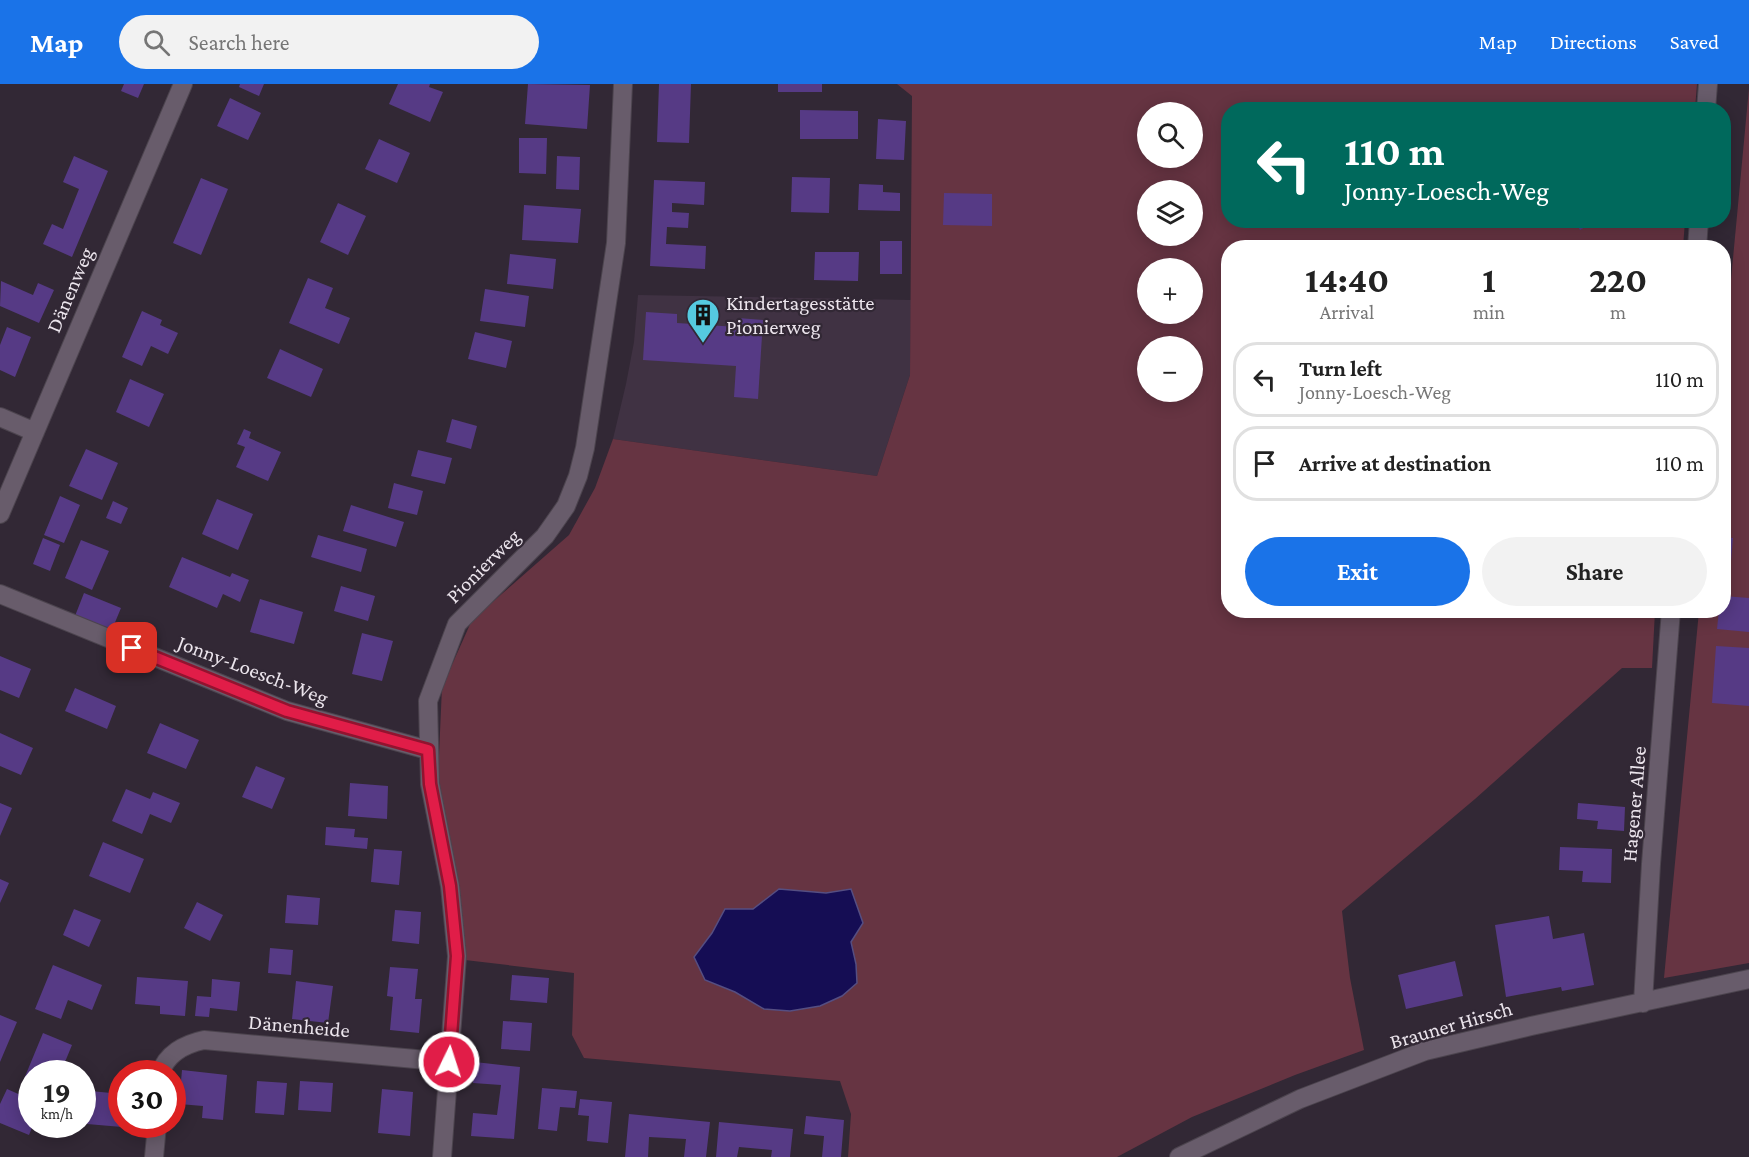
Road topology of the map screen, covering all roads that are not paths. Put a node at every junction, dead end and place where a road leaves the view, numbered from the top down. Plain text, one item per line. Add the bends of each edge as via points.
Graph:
1 (183, 84) edge
2 (623, 84) edge
3 (1708, 84) edge
4 (1707, 102) edge
5 (0, 417) edge
6 (35, 432) junction
7 (0, 514) edge
8 (0, 594) edge
9 (1670, 618) edge
10 (428, 750) junction
11 (1749, 979) edge
12 (1643, 1003) junction
13 (167, 1060) edge
14 (449, 1062) junction
15 (156, 1138) edge
16 (154, 1157) edge
17 (442, 1157) edge
18 (1179, 1157) edge

1 - 6 street, Dänenweg
2 - 10 street, Pionierweg via 616,243 578,476 566,506 545,536 457,624 428,701
3 - 4 street
5 - 6 street
6 - 7 street, Dänenweg
8 - 10 street, Jonny-Loesch-Weg via 287,711
9 - 12 street, Hagener Allee
10 - 14 street, Pionierweg via 457,956
11 - 12 street, Brauner Hirsch
12 - 18 street, Brauner Hirsch via 1425,1051 1300,1099
13 - 14 street, Dänenheide via 192,1043 204,1040
14 - 17 street, Pionierweg
15 - 16 street

